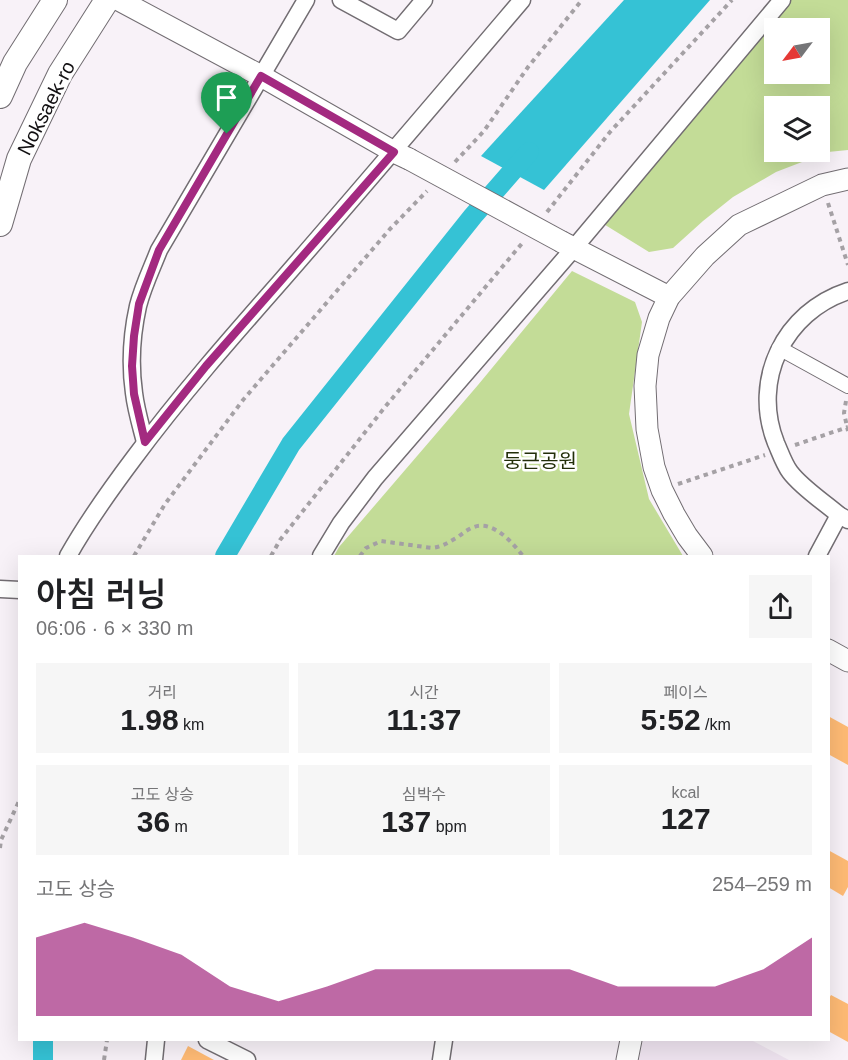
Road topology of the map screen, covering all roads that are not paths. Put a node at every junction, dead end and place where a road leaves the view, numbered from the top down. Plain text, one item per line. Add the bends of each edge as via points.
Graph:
1 (55, 0) edge
2 (107, 0) edge
3 (119, 0) edge
4 (306, 0) edge
5 (341, 0) edge
6 (424, 0) edge
7 (522, 0) edge
8 (783, 0) edge
9 (261, 76) junction
10 (0, 96) edge
11 (401, 155) junction
12 (848, 179) edge
13 (0, 224) edge
14 (568, 245) junction
15 (848, 291) edge
16 (669, 297) junction
17 (779, 348) junction
18 (848, 386) edge
19 (145, 442) junction
20 (843, 518) edge
21 (69, 555) edge
22 (322, 555) edge
23 (701, 555) edge
24 (818, 555) edge
25 (0, 589) edge
26 (18, 590) edge
27 (830, 651) edge
28 (848, 661) edge
29 (156, 1041) edge
30 (209, 1041) edge
31 (444, 1041) edge
32 (631, 1041) edge
33 (154, 1060) edge
34 (247, 1060) edge
35 (441, 1060) edge
36 (627, 1060) edge

1 - 10 main road via 15,63
2 - 13 main road, Noksaek-ro via 60,74 19,159
3 - 9 street
4 - 9 street
5 - 6 street via 398,31
7 - 11 street
8 - 14 street
9 - 11 street
9 - 19 street via 159,250 139,304 132,366
11 - 14 street, bridge
11 - 19 street via 206,366
12 - 16 street via 822,185 740,225 705,256
14 - 16 street
14 - 22 street via 375,478
15 - 17 street via 816,307 796,323
16 - 23 street via 648,355 647,429 662,490
17 - 18 street
17 - 20 street via 771,367 767,395 773,435 790,472
19 - 21 street
20 - 24 street
25 - 26 street
27 - 28 street
29 - 33 street
30 - 34 street
31 - 35 street
32 - 36 street

